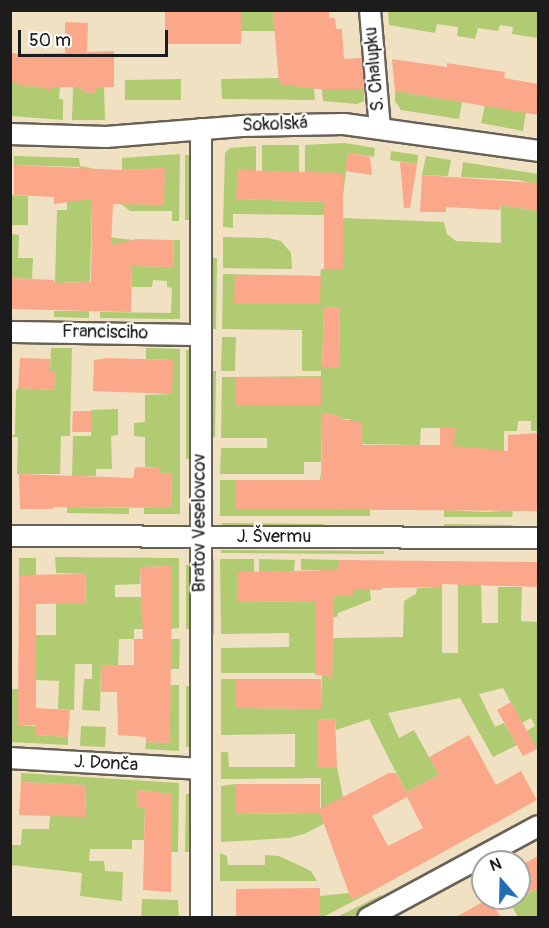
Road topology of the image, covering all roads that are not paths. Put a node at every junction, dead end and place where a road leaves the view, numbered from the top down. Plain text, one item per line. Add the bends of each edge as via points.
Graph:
1 (370, 10) edge
2 (380, 128) junction
3 (201, 129) junction
4 (10, 134) edge
5 (538, 152) edge
6 (10, 332) edge
7 (200, 335) junction
8 (10, 536) edge
9 (200, 537) junction
10 (538, 538) edge
11 (10, 758) edge
12 (201, 770) junction
13 (538, 826) edge
14 (201, 918) edge
15 (368, 918) edge

1 - 2 street, S. Chalupku
2 - 3 street, Sokolská via 314,123
2 - 5 street, Sokolská
3 - 4 street, Sokolská via 106,137
3 - 7 street, Bratov Veselovcov
6 - 7 street, Francisciho
7 - 9 street, Bratov Veselovcov
8 - 9 street, J. Švermu
9 - 10 street, J. Švermu
9 - 12 street, Bratov Veselovcov
11 - 12 street, J. Donča
12 - 14 street, Bratov Veselovcov
13 - 15 street

